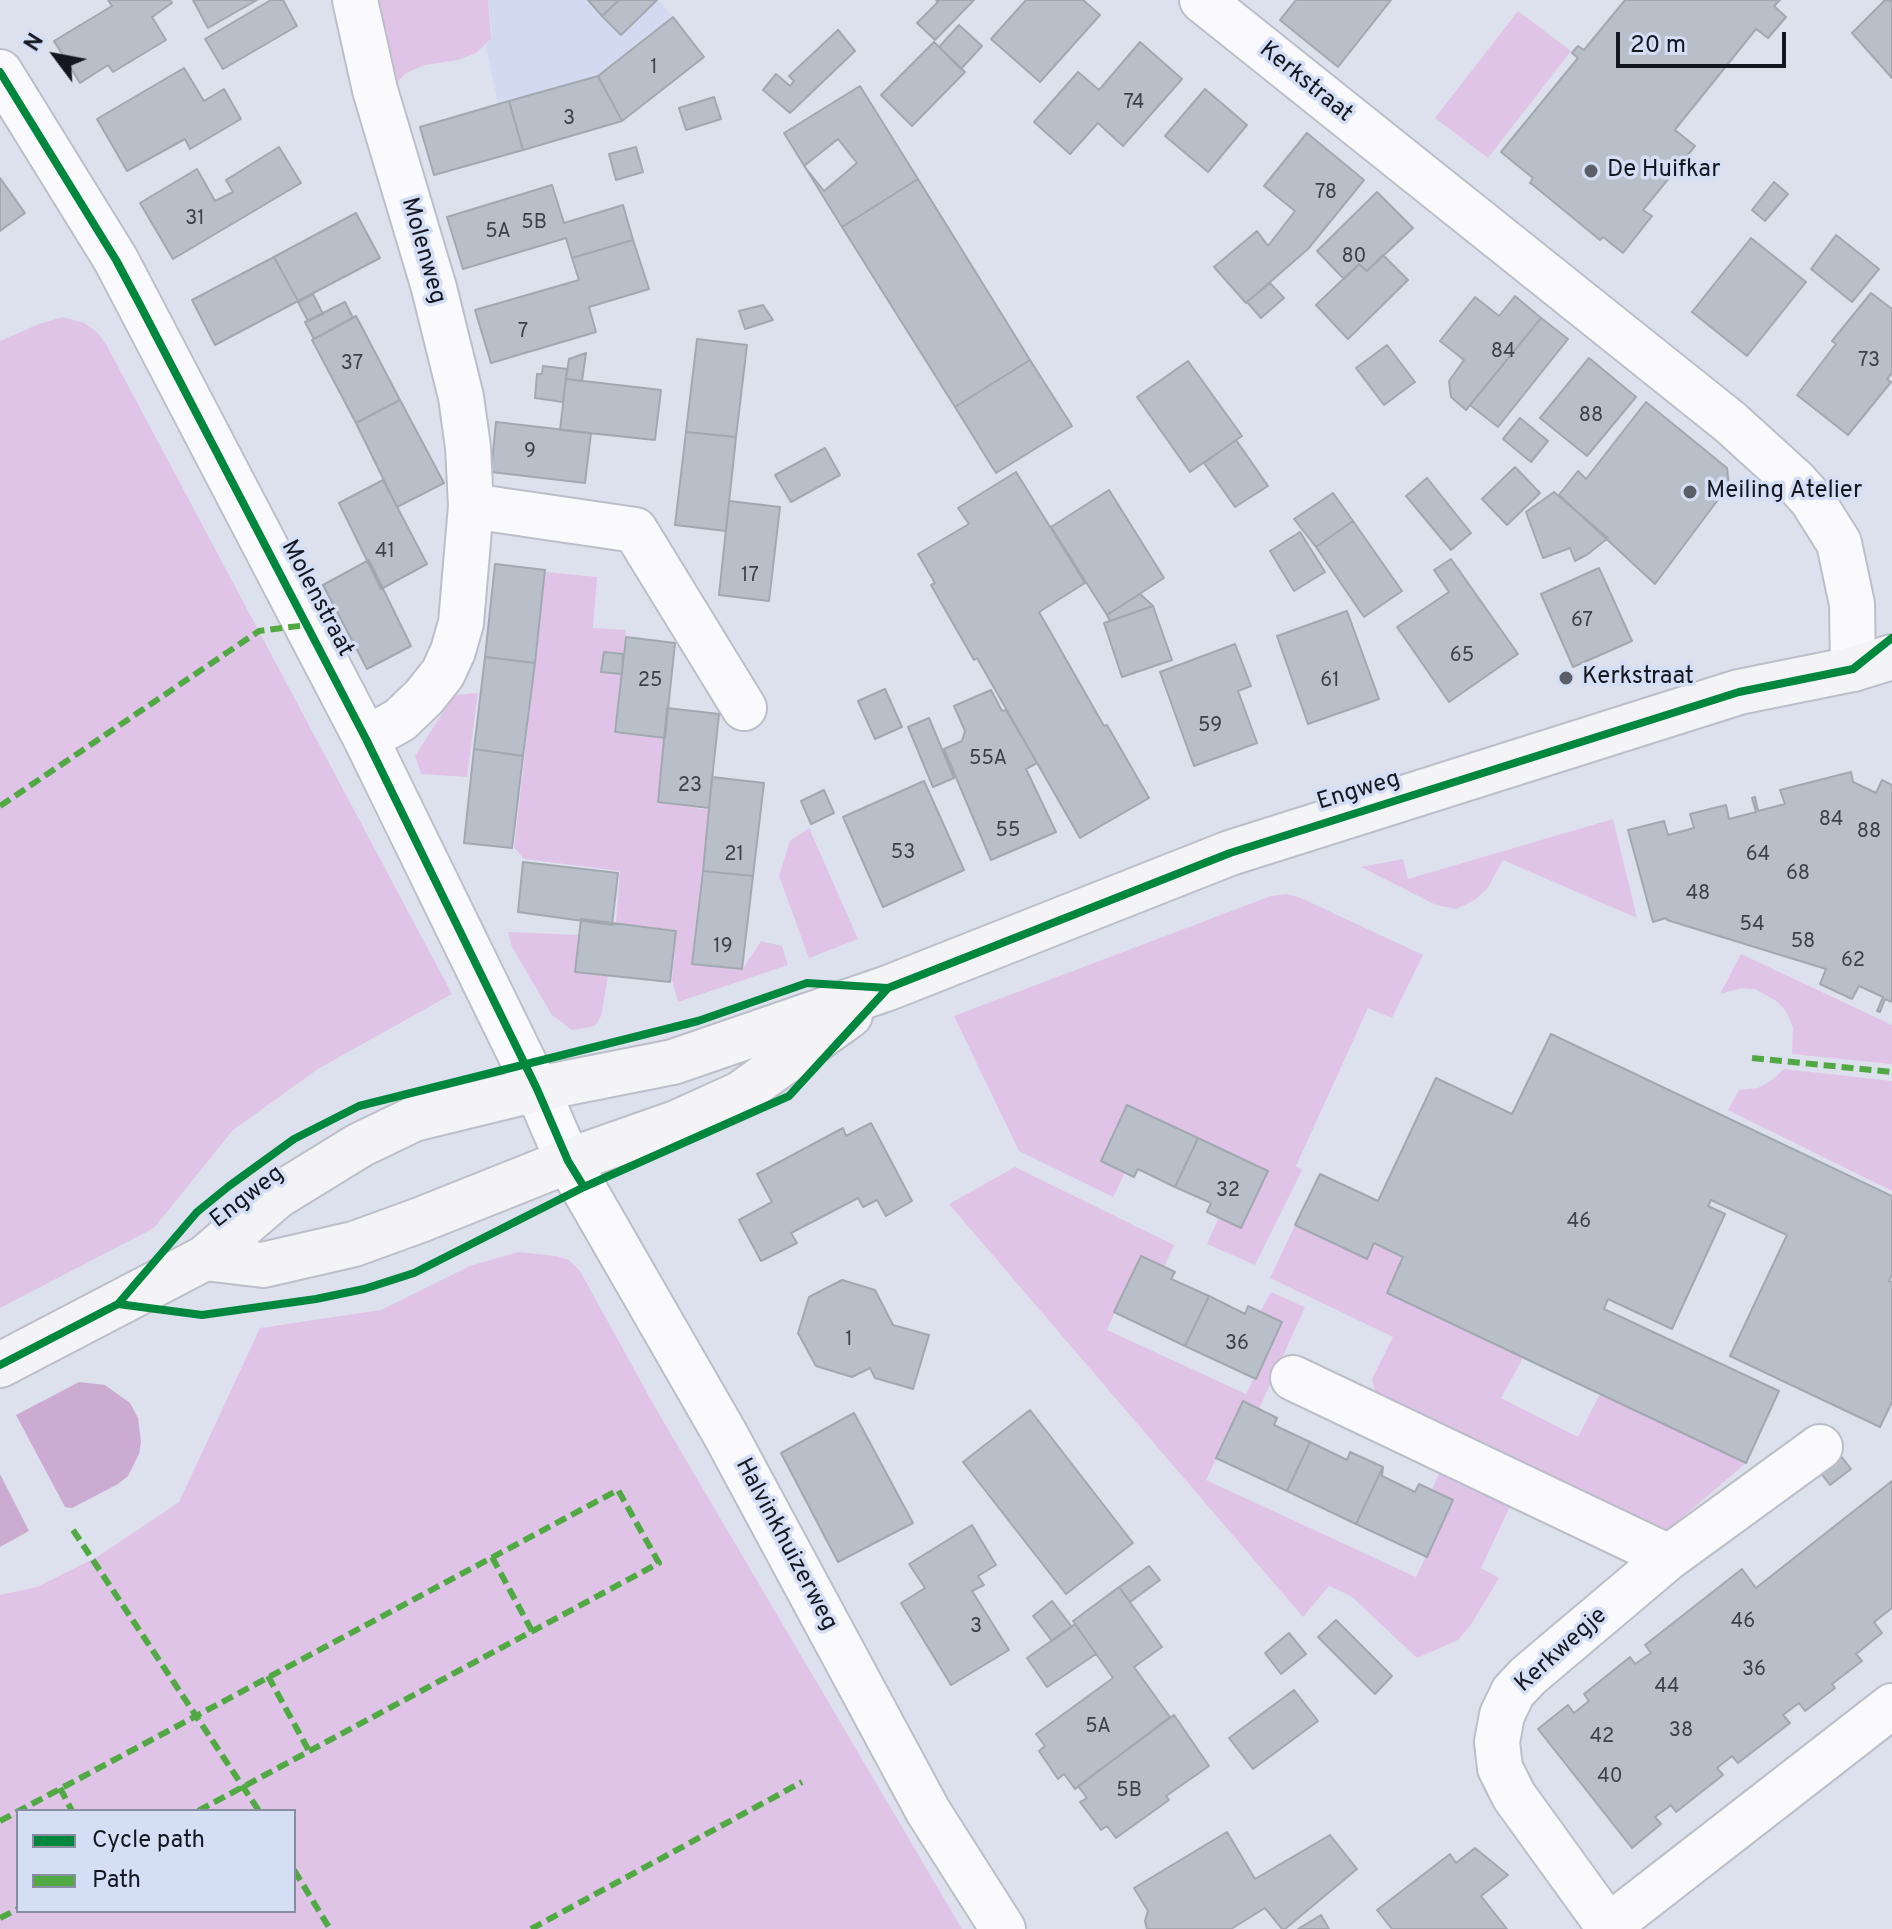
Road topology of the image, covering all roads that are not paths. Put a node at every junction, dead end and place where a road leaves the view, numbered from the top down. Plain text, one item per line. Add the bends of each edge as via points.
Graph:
1 (355, 0) edge
2 (1202, 0) edge
3 (0, 72) edge
4 (471, 506) junction
5 (1879, 666) edge
6 (744, 708) dead end
7 (366, 739) junction
8 (888, 988) junction
9 (537, 1089) junction
10 (568, 1161) junction
11 (205, 1258) junction
12 (0, 1365) edge
13 (1293, 1378) dead end
14 (1820, 1447) dead end
15 (1669, 1557) junction
16 (1892, 1706) edge
17 (1607, 1928) edge
18 (1003, 1929) edge

1 - 4 street, Molenweg via 461,397
2 - 5 street, Kerkstraat via 1770,456 1812,500 1839,543 1852,604
3 - 7 street, Molenstraat via 116,260
4 - 6 street via 635,530
4 - 7 street, Molenweg via 461,623 453,651 424,697 400,720
5 - 8 street, Engweg via 1739,692 1230,853
7 - 9 street, Molenstraat
8 - 9 street, Engweg via 673,1062
8 - 10 street, Engweg via 740,1094
9 - 10 street, Molenstraat
9 - 11 street, Engweg via 414,1119 360,1145 277,1196
10 - 11 street, Engweg via 354,1244 263,1265
10 - 18 street, Halvinkhuizerweg via 725,1434 928,1811
11 - 12 street, Engweg
13 - 15 street
14 - 15 street, Kerkwegje
15 - 17 street, Kerkwegje via 1513,1692 1497,1742 1500,1768 1514,1796
16 - 17 street, Kerkwegje

